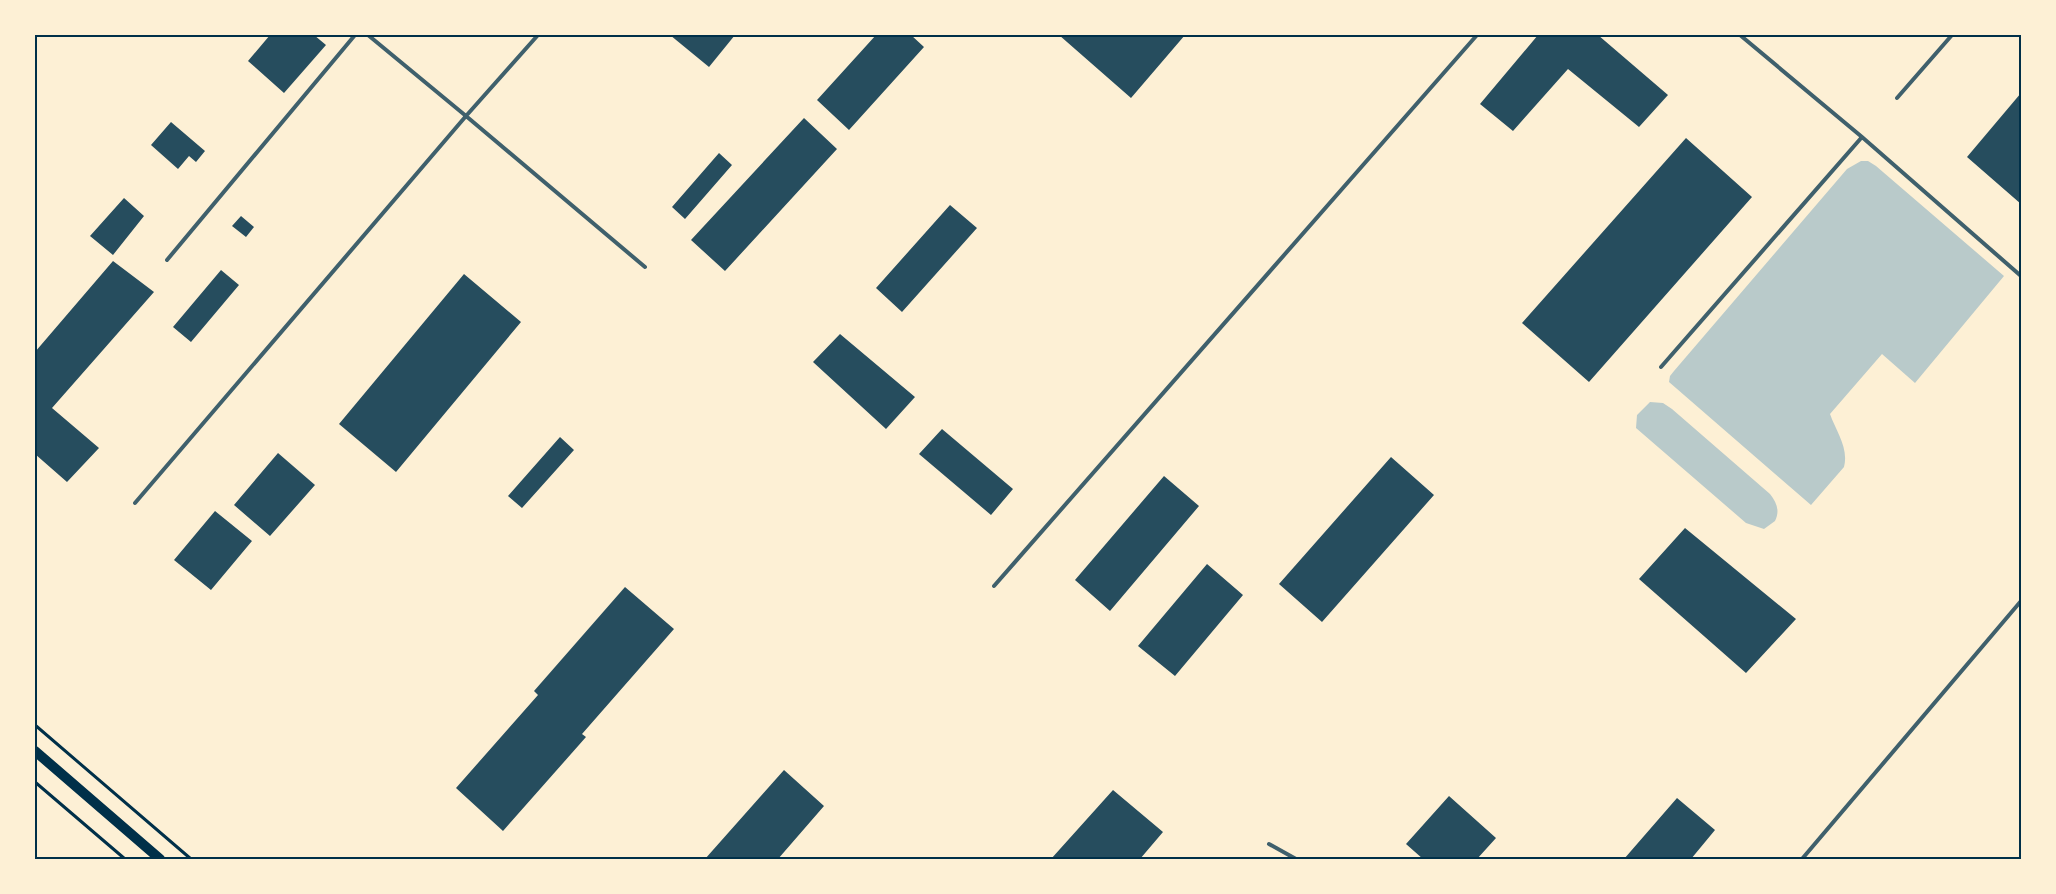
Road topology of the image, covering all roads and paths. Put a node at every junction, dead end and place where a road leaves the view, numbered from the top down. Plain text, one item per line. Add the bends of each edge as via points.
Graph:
1 (355, 35) edge
2 (368, 35) edge
3 (538, 35) edge
4 (1477, 35) edge
5 (1740, 35) edge
6 (1952, 35) edge
7 (1897, 98) dead end
8 (466, 116) junction
9 (1862, 137) junction
10 (167, 260) dead end
11 (645, 267) dead end
12 (2021, 276) edge
13 (1661, 367) dead end
14 (135, 502) dead end
15 (994, 586) dead end
16 (2021, 601) edge
17 (35, 725) edge
18 (35, 751) edge
19 (35, 782) edge
20 (1269, 844) dead end
21 (125, 859) edge
22 (160, 859) edge
23 (191, 859) edge
24 (1296, 859) edge
25 (1802, 859) edge

1 - 10 lane
2 - 8 lane
3 - 8 lane
4 - 15 lane
5 - 9 lane
6 - 7 lane
8 - 11 lane
8 - 14 lane
9 - 12 lane
9 - 13 lane
16 - 25 lane
17 - 23 path
18 - 22 main road
19 - 21 path
20 - 24 lane

